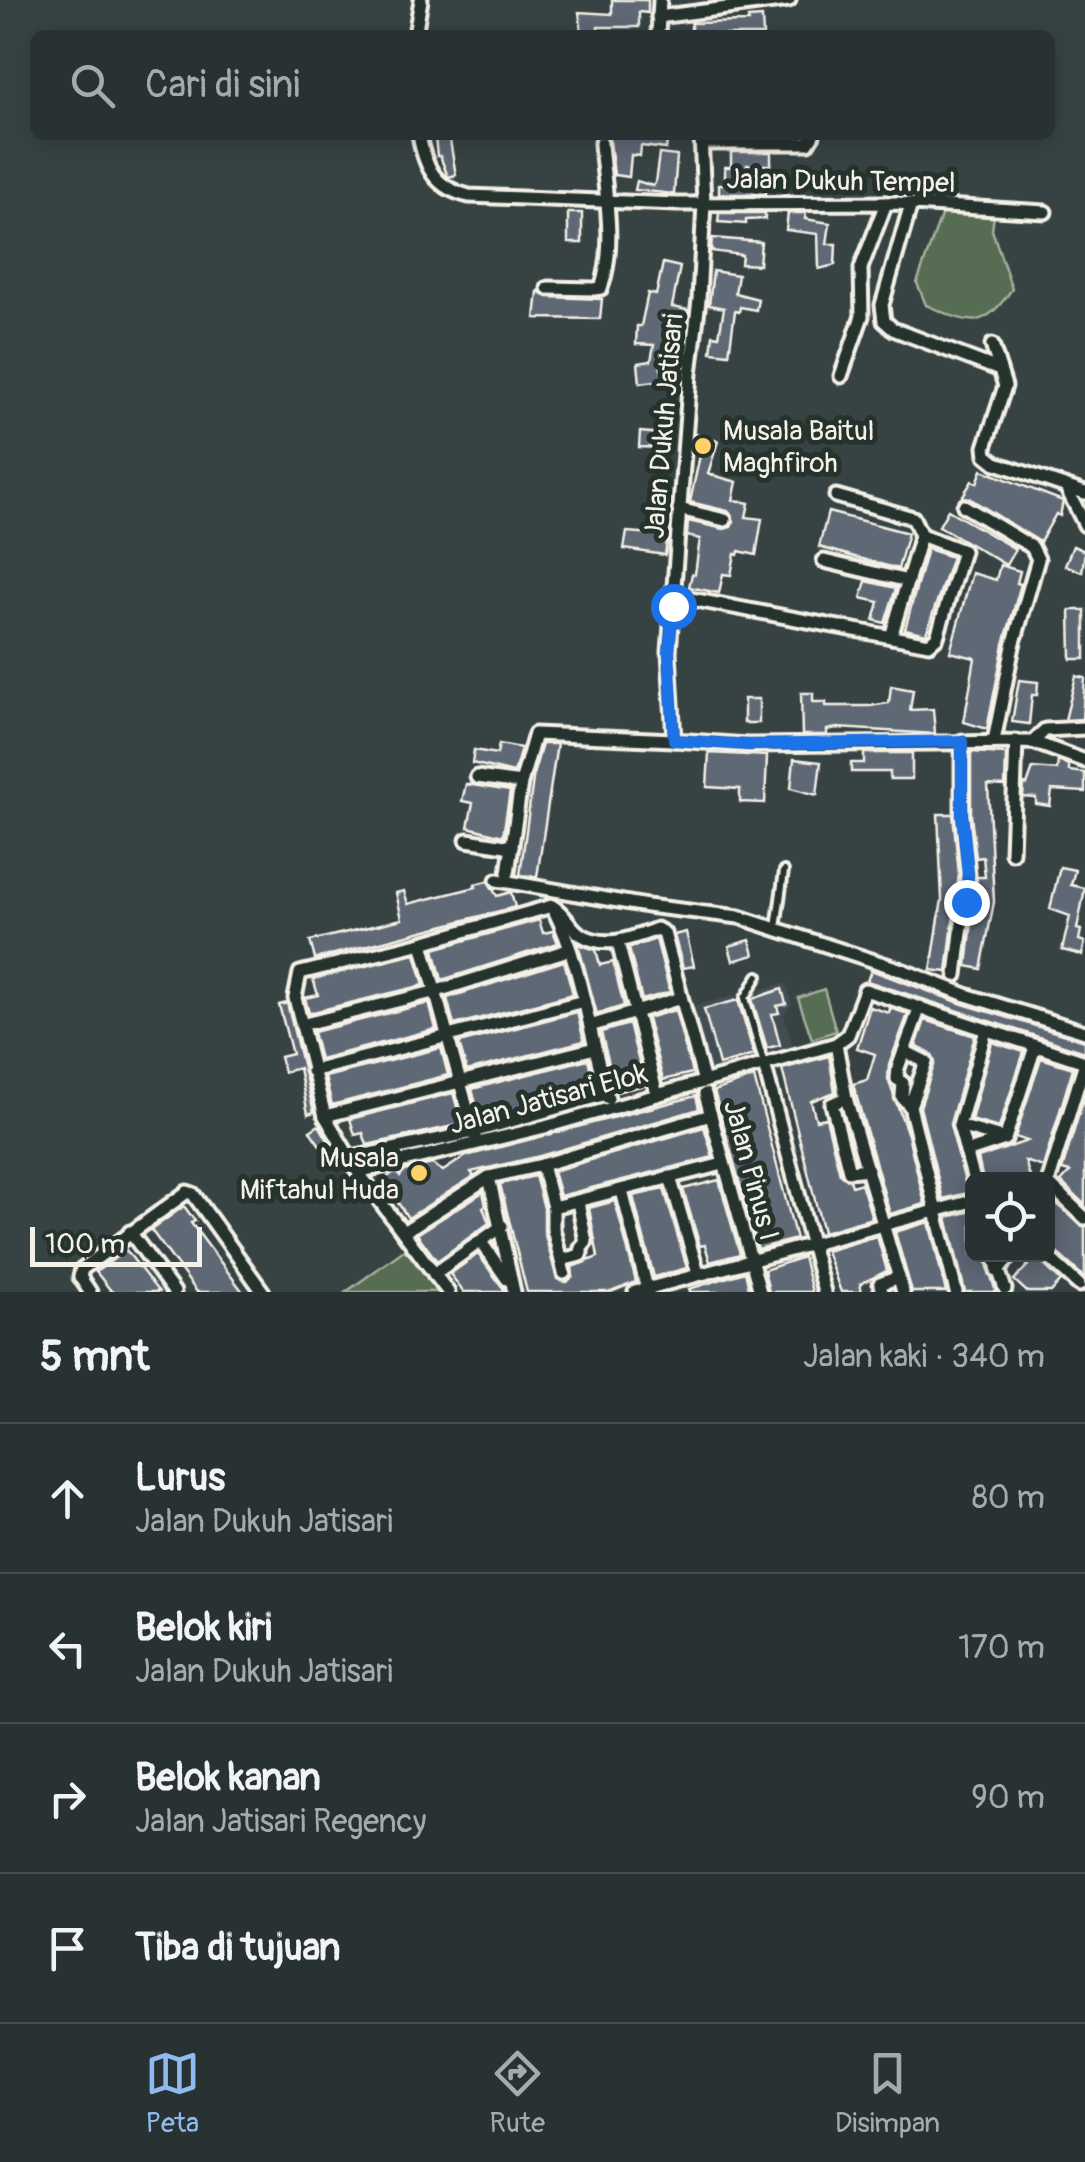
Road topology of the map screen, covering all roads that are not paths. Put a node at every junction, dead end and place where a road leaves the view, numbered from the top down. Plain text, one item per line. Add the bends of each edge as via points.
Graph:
1 (421, 0) edge
2 (660, 0) edge
3 (789, 0) edge
4 (658, 17) junction
5 (416, 30) edge
6 (658, 30) edge
7 (420, 140) edge
8 (702, 140) edge
9 (737, 140) edge
10 (809, 140) edge
11 (601, 143) dead end
12 (606, 200) junction
13 (704, 203) junction
14 (886, 203) junction
15 (911, 204) junction
16 (1045, 212) dead end
17 (548, 288) dead end
18 (992, 344) dead end
19 (1000, 370) junction
20 (841, 376) dead end
21 (1068, 489) junction
22 (1085, 493) edge
23 (836, 496) dead end
24 (964, 506) dead end
25 (679, 510) junction
26 (725, 520) dead end
27 (1085, 526) edge
28 (922, 535) junction
29 (824, 562) dead end
30 (908, 581) junction
31 (675, 596) junction
32 (891, 636) junction
33 (1085, 728) edge
34 (674, 740) junction
35 (962, 741) junction
36 (994, 741) junction
37 (1016, 742) junction
38 (1034, 742) junction
39 (1085, 761) edge
40 (477, 777) dead end
41 (521, 783) junction
42 (467, 840) dead end
43 (512, 848) junction
44 (1012, 853) dead end
45 (784, 871) dead end
46 (552, 906) junction
47 (776, 928) junction
48 (618, 943) junction
49 (422, 944) junction
50 (568, 950) junction
51 (956, 975) dead end
52 (758, 976) dead end
53 (436, 990) junction
54 (681, 998) junction
55 (584, 1001) junction
56 (920, 1007) junction
57 (634, 1012) junction
58 (301, 1025) junction
59 (590, 1026) junction
60 (986, 1030) junction
61 (1085, 1032) edge
62 (448, 1037) junction
63 (836, 1044) junction
64 (1035, 1047) junction
65 (595, 1048) junction
66 (904, 1051) junction
67 (1085, 1062) edge
68 (764, 1064) junction
69 (312, 1071) junction
70 (461, 1083) junction
71 (705, 1088) junction
72 (606, 1094) junction
73 (657, 1095) junction
74 (846, 1098) junction
75 (910, 1106) junction
76 (612, 1108) junction
77 (711, 1115) junction
78 (324, 1116) junction
79 (960, 1126) junction
80 (475, 1138) junction
81 (1006, 1139) junction
82 (966, 1152) junction
83 (352, 1158) junction
84 (723, 1164) junction
85 (542, 1165) junction
86 (868, 1169) junction
87 (358, 1172) junction
88 (972, 1172) edge
89 (1051, 1172) edge
90 (489, 1177) junction
91 (670, 1177) junction
92 (1055, 1190) edge
93 (622, 1191) junction
94 (578, 1202) junction
95 (965, 1203) edge
96 (553, 1207) junction
97 (936, 1213) junction
98 (1085, 1218) edge
99 (502, 1226) junction
100 (884, 1226) junction
101 (130, 1232) junction
102 (405, 1232) junction
103 (481, 1242) junction
104 (810, 1242) junction
105 (561, 1260) junction
106 (751, 1260) junction
107 (995, 1262) edge
108 (1005, 1262) edge
109 (1053, 1262) edge
110 (997, 1271) junction
111 (698, 1273) junction
112 (434, 1274) junction
113 (564, 1274) dead end
114 (899, 1277) junction
115 (1078, 1285) edge
116 (512, 1288) edge
117 (643, 1291) edge
118 (1007, 1291) edge
119 (90, 1292) edge
120 (174, 1292) edge
121 (263, 1292) edge
122 (448, 1292) edge
123 (760, 1292) edge
124 (824, 1292) edge
125 (882, 1292) edge
126 (902, 1292) edge
127 (956, 1292) edge

1 - 5 street
2 - 4 street
3 - 4 street
4 - 6 street
7 - 12 street via 430,174 459,193
8 - 13 street, Jalan Dukuh Tempel
9 - 10 street
11 - 12 street
12 - 13 street
12 - 17 street via 601,288
13 - 14 street, Jalan Dukuh Tempel
13 - 25 street, Jalan Dukuh Jatisari
14 - 15 street, Jalan Dukuh Tempel
14 - 20 street via 860,268 862,316
15 - 16 street, Jalan Dukuh Tempel
15 - 19 street via 882,305 884,321
18 - 19 street
19 - 21 street via 1005,386 986,455
21 - 22 street
21 - 27 street
23 - 28 street via 913,518
24 - 36 street via 1032,547 1038,559
25 - 26 street
25 - 31 street, Jalan Dukuh Jatisari
28 - 30 street
28 - 32 street via 963,553 934,643
29 - 30 street
30 - 32 street
31 - 32 street
31 - 34 street, Jalan Dukuh Jatisari via 669,652
33 - 38 street via 1045,730
34 - 35 street
34 - 41 street via 541,732 531,740
35 - 36 street
35 - 51 street via 968,874
36 - 37 street
37 - 38 street
37 - 44 street
38 - 39 street
40 - 41 street
41 - 43 street
42 - 43 street
43 - 47 street via 503,876
45 - 47 lane
46 - 48 street via 576,932
46 - 49 street
46 - 50 street
47 - 61 street
48 - 54 street, Jalan Pinus I via 660,930
48 - 57 street
49 - 53 street
49 - 58 street via 300,974 294,998
50 - 53 street
50 - 55 street
52 - 68 lane via 745,998
53 - 58 street
53 - 62 street
54 - 57 street
54 - 71 street, Jalan Pinus I
55 - 59 street
55 - 62 street
56 - 60 street
56 - 63 street via 865,990 848,1035
56 - 66 street
57 - 59 street
57 - 73 street
58 - 69 street
59 - 65 street
60 - 64 street
60 - 79 street
62 - 69 street
62 - 70 street
63 - 68 street, Jalan Jatisari Elok
63 - 74 street
64 - 67 street
64 - 81 street
65 - 70 street
65 - 72 street
66 - 75 street via 897,1080
66 - 75 street via 926,1062
67 - 89 street
68 - 71 street, Jalan Jatisari Elok
68 - 104 street
69 - 78 street
70 - 78 street
70 - 80 street
71 - 73 street, Jalan Jatisari Elok
71 - 77 street, Jalan Pinus I
72 - 76 street
72 - 80 street, Jalan Jatisari Elok
73 - 76 street, Jalan Jatisari Elok
74 - 86 street
74 - 86 street via 832,1104 849,1171
75 - 97 street
76 - 80 street, Jalan Jatisari Elok
77 - 84 street, Jalan Pinus I
77 - 85 street
78 - 83 street
79 - 81 street
79 - 82 street
80 - 83 street, Jalan Jatisari Elok
80 - 87 street, Jalan Jatisari Elok
81 - 82 street
82 - 88 street
83 - 87 street
84 - 91 street
84 - 106 street, Jalan Pinus I
85 - 90 street
85 - 96 street
86 - 100 street
87 - 102 street
90 - 99 street
90 - 102 street
91 - 93 street
91 - 111 street
92 - 98 street
93 - 94 street
93 - 117 street
94 - 96 street
94 - 105 street via 586,1242 581,1255
95 - 97 street
96 - 105 street
97 - 100 street
97 - 127 street
99 - 103 street
99 - 116 street
100 - 104 street
100 - 114 street
101 - 119 street via 80,1272
101 - 120 street
101 - 121 street via 190,1192
102 - 112 street
103 - 112 street
103 - 116 street
104 - 106 street
104 - 124 street
105 - 113 street
106 - 111 street
106 - 123 street, Jalan Pinus I
107 - 110 street
108 - 110 street
109 - 115 street
110 - 118 street
111 - 117 street
112 - 122 street
114 - 125 street via 880,1284
114 - 126 street

